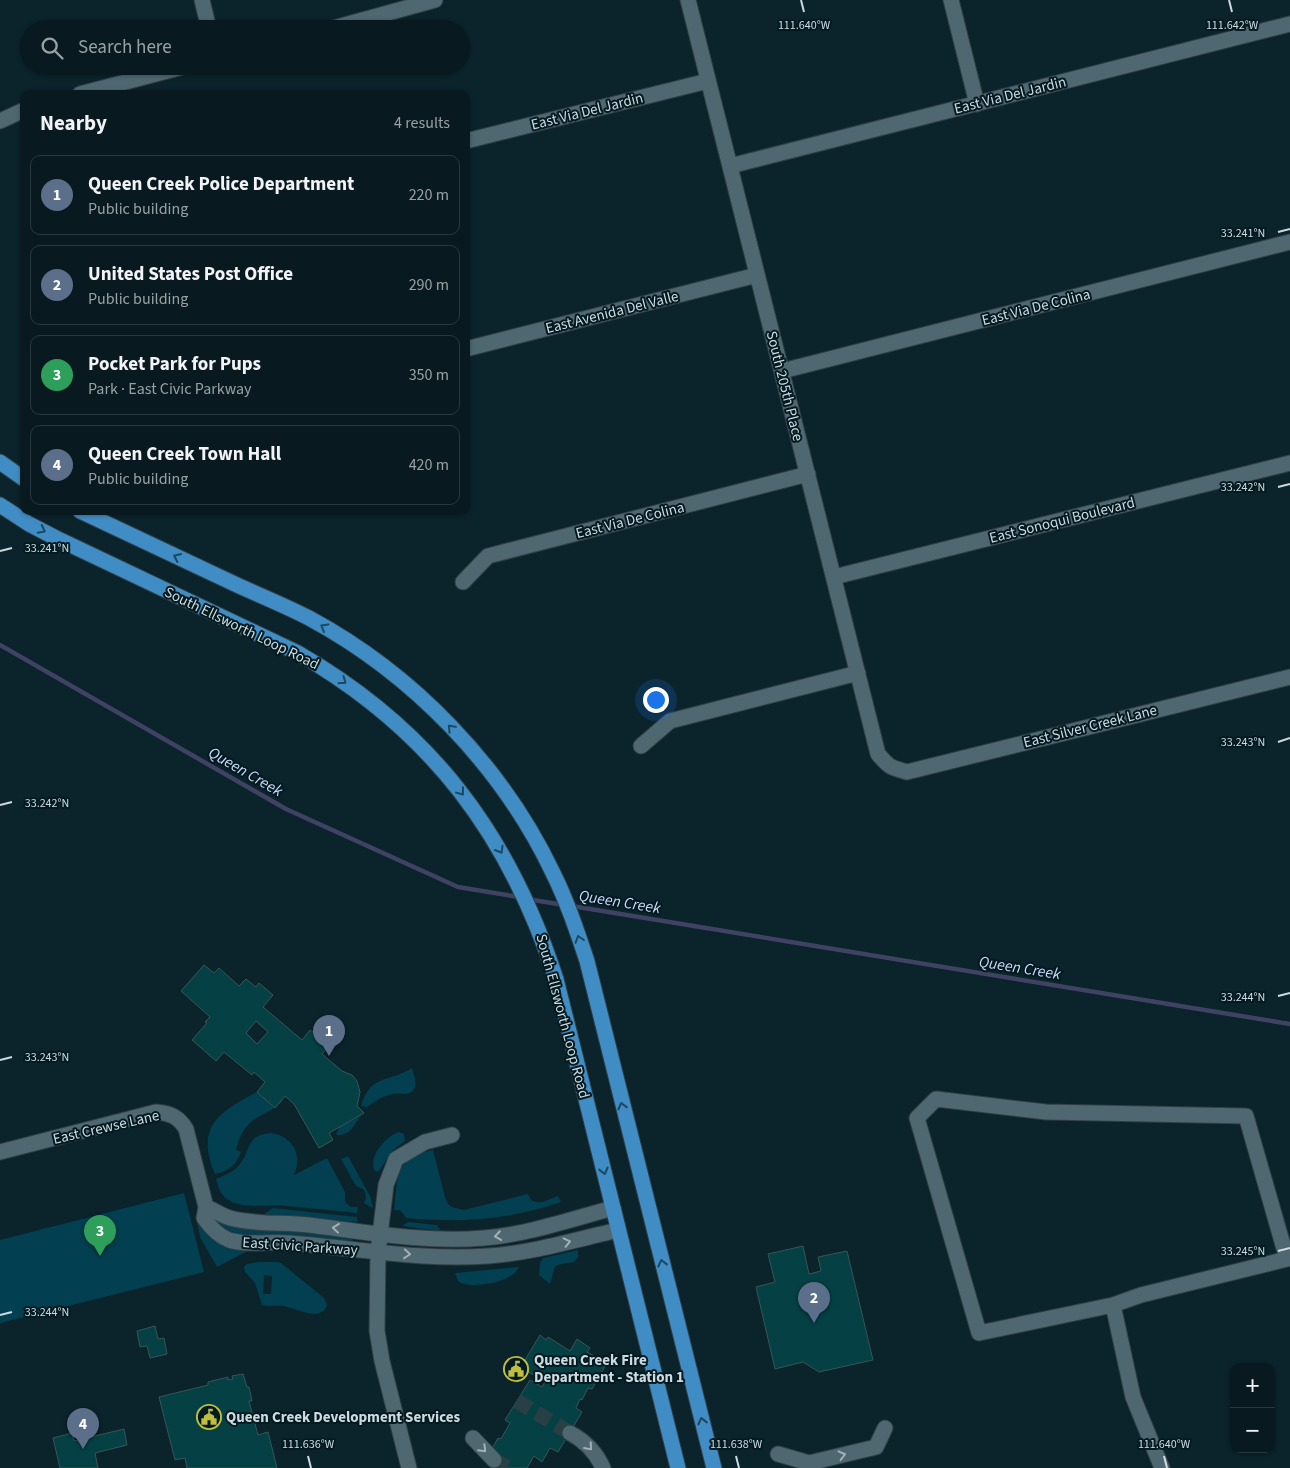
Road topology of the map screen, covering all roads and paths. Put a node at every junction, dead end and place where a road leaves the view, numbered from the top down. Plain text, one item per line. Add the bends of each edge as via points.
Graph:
1 (202, 0) edge
2 (435, 0) edge
3 (688, 0) edge
4 (951, 0) edge
5 (208, 20) edge
6 (363, 20) edge
7 (1290, 24) edge
8 (152, 75) edge
9 (708, 81) junction
10 (95, 90) edge
11 (977, 104) junction
12 (20, 112) edge
13 (0, 121) edge
14 (470, 140) edge
15 (730, 166) junction
16 (1290, 242) edge
17 (757, 275) junction
18 (470, 348) edge
19 (782, 372) junction
20 (0, 462) edge
21 (1290, 463) edge
22 (808, 474) junction
23 (20, 476) edge
24 (0, 505) edge
25 (89, 515) edge
26 (834, 577) junction
27 (463, 582) dead end
28 (858, 672) junction
29 (1290, 677) edge
30 (641, 746) dead end
31 (890, 767) joint
32 (452, 1135) dead end
33 (0, 1152) edge
34 (206, 1207) junction
35 (613, 1208) junction
36 (618, 1230) junction
37 (381, 1233) junction
38 (378, 1252) junction
39 (1113, 1304) junction
40 (885, 1428) dead end
41 (570, 1432) tunnel mouth
42 (473, 1438) dead end
43 (778, 1454) dead end
44 (494, 1460) tunnel mouth
45 (409, 1468) edge
46 (603, 1468) edge
47 (678, 1468) edge
48 (714, 1468) edge
49 (1162, 1468) edge

1 - 5 street
2 - 6 street
3 - 9 street, South 205th Place
4 - 11 street
7 - 11 street, East Via Del Jardin
8 - 10 street
9 - 14 street, East Via Del Jardin
9 - 15 street, South 205th Place
11 - 15 street, East Via Del Jardin
12 - 13 street
15 - 17 street, South 205th Place
16 - 19 street, East Via De Colina
17 - 18 street, East Avenida Del Valle
17 - 19 street, South 205th Place
19 - 22 street, South 205th Place
20 - 23 main road
21 - 26 street, East Sonoqui Boulevard
22 - 26 street, South 205th Place
22 - 27 street, East Via De Colina via 488,556
24 -> 35 main road, South Ellsworth Loop Road via 56,538 321,666 394,720 447,774 502,854 538,927 556,979
48 -> 25 main road via 587,961 566,901 524,821 456,732 402,682 363,652 308,618
26 - 28 street, South 205th Place
28 - 30 street via 670,721
28 - 31 street, South 205th Place via 878,754
29 - 31 street, East Silver Creek Lane via 907,772
32 - 37 street via 425,1142 396,1159 386,1185
33 - 34 street, East Crewse Lane via 156,1112 167,1113 182,1122 186,1129
37 -> 34 street, East Civic Parkway via 242,1221 227,1218
34 - 38 street, East Civic Parkway via 204,1218 210,1228 231,1241 280,1242
35 - 36 main road, South Ellsworth Loop Road
35 -> 37 street, East Civic Parkway via 483,1238 431,1238
38 -> 36 street, East Civic Parkway via 448,1258 489,1256 534,1250
36 - 47 main road, South Ellsworth Loop Road
37 - 38 street
38 - 45 street via 377,1331
39 - 39 street via 1287,1259 1246,1116 1046,1112 936,1099 917,1118 979,1334
39 - 49 street via 1133,1397
43 -> 40 street via 809,1463 876,1447
41 -> 46 street via 582,1439
42 -> 44 street

